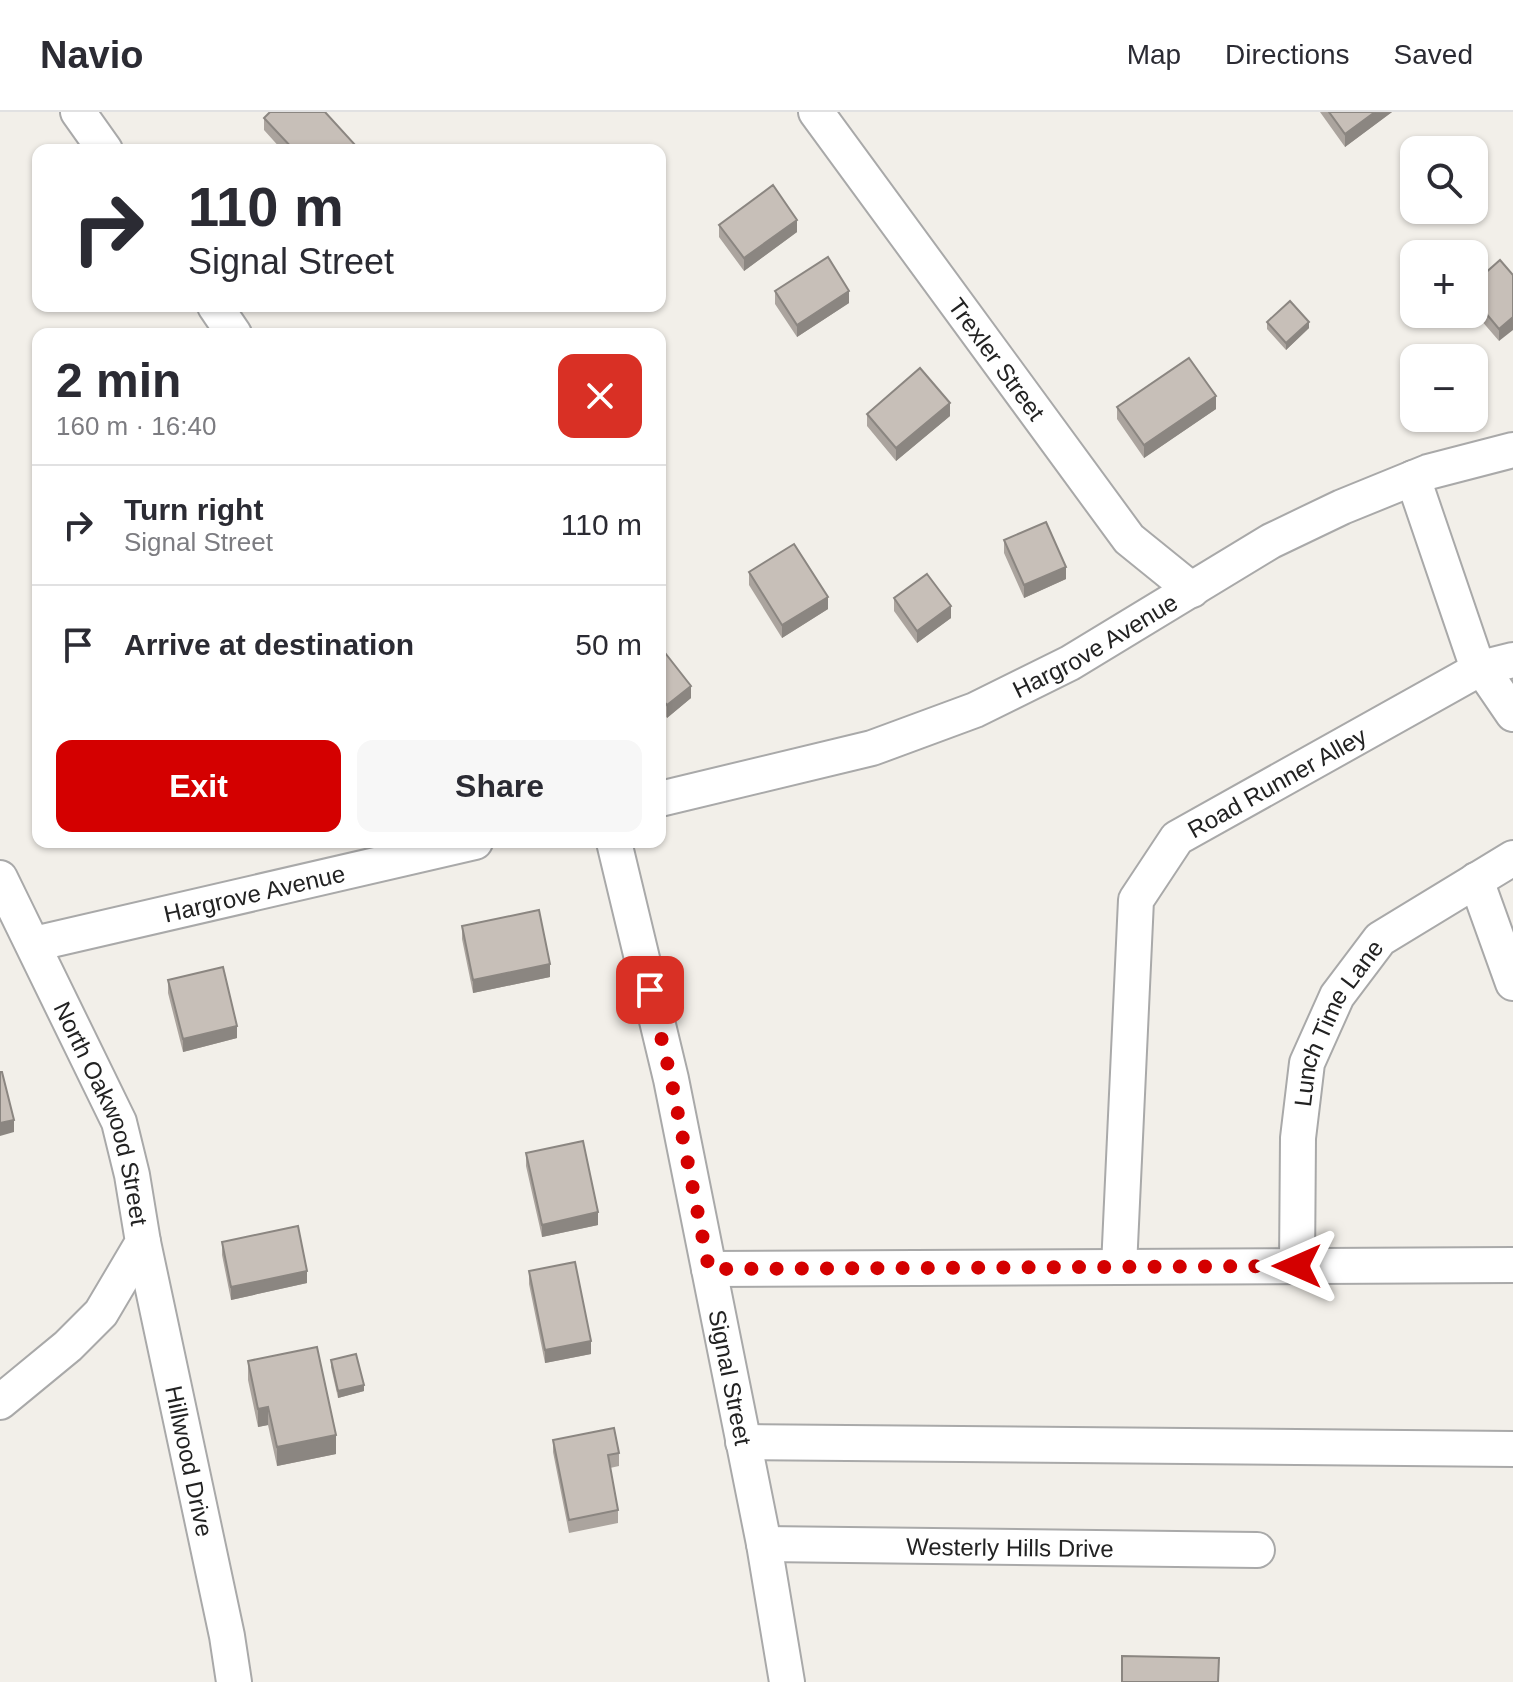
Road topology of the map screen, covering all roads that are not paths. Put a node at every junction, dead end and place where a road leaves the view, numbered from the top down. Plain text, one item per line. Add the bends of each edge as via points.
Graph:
1 (78, 112) edge
2 (816, 112) edge
3 (101, 144) edge
4 (1513, 450) edge
5 (1413, 478) junction
6 (1192, 590) junction
7 (1497, 664) edge
8 (1513, 714) edge
9 (666, 798) edge
10 (449, 848) edge
11 (615, 848) edge
12 (1513, 858) edge
13 (0, 878) edge
14 (1476, 880) junction
15 (34, 944) junction
16 (1513, 983) edge
17 (143, 1242) junction
18 (1513, 1265) edge
19 (1297, 1266) junction
20 (1119, 1267) junction
21 (709, 1269) junction
22 (0, 1402) edge
23 (743, 1442) junction
24 (1513, 1449) edge
25 (764, 1544) junction
26 (1257, 1550) dead end
27 (234, 1682) edge
28 (787, 1682) edge

1 - 3 street
2 - 6 street, Trexler Street via 1129,539
4 - 5 street, Hargrove Avenue
5 - 6 street, Hargrove Avenue via 1271,541
5 - 7 street via 1474,657
6 - 9 street, Hargrove Avenue via 1070,663 975,710 872,748
7 - 8 street
7 - 20 street, Road Runner Alley via 1177,838 1136,900
10 - 15 street, Hargrove Avenue
11 - 21 street, Signal Street via 671,1079
12 - 14 street, Lunch Time Lane
13 - 15 street, North Oakwood Street
14 - 16 street
14 - 19 street, Lunch Time Lane via 1380,939 1337,996 1307,1063 1298,1138
15 - 17 street, North Oakwood Street via 119,1122
17 - 22 street, North Oakwood Street via 101,1313
17 - 27 street, Hillwood Drive
18 - 19 street
19 - 20 street
20 - 21 street
21 - 23 street, Signal Street
23 - 24 street
23 - 25 street, Signal Street
25 - 26 street, Westerly Hills Drive
25 - 28 street, Signal Street

